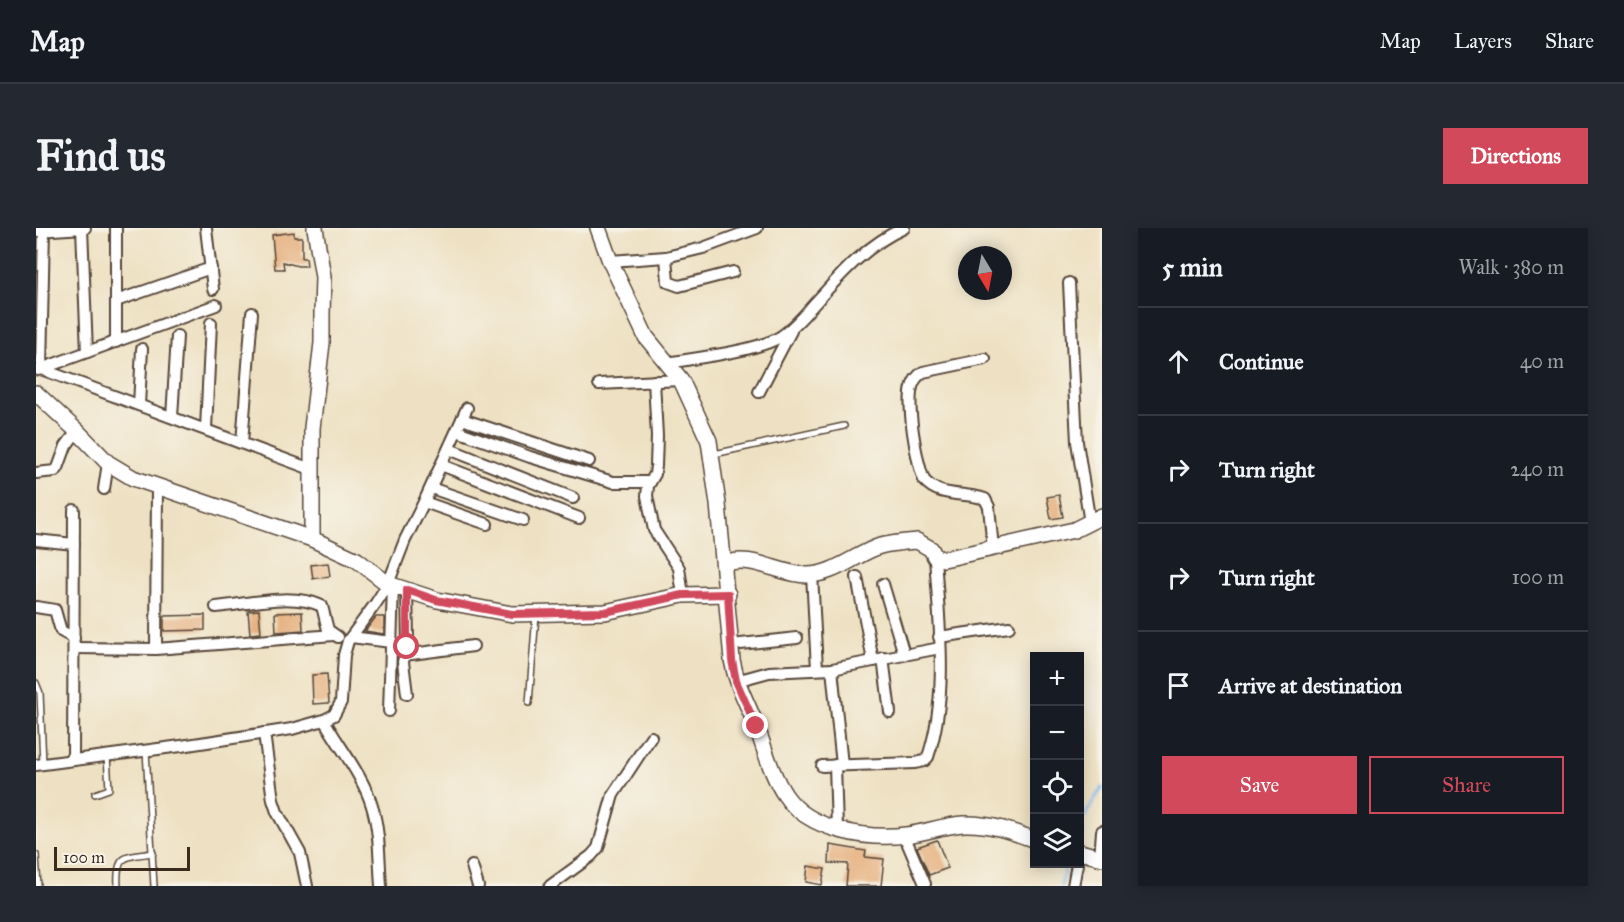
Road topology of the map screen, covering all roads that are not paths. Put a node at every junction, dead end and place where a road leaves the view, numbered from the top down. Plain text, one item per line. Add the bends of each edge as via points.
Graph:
1 (83, 228) edge
2 (116, 228) edge
3 (206, 228) edge
4 (315, 228) edge
5 (598, 228) edge
6 (757, 228) edge
7 (904, 228) edge
8 (41, 230) edge
9 (666, 257) junction
10 (610, 261) junction
11 (211, 268) junction
12 (733, 272) dead end
13 (1069, 283) dead end
14 (213, 289) dead end
15 (116, 301) junction
16 (216, 305) dead end
17 (252, 313) dead end
18 (211, 323) dead end
19 (794, 326) junction
20 (177, 336) dead end
21 (116, 342) junction
22 (142, 349) dead end
23 (87, 352) junction
24 (985, 359) dead end
25 (667, 363) junction
26 (39, 370) edge
27 (681, 380) junction
28 (654, 381) junction
29 (599, 384) dead end
30 (759, 392) dead end
31 (36, 393) edge
32 (139, 405) junction
33 (467, 408) dead end
34 (172, 417) junction
35 (462, 419) junction
36 (844, 426) dead end
37 (206, 429) junction
38 (77, 431) junction
39 (457, 432) junction
40 (242, 443) junction
41 (449, 449) junction
42 (711, 454) junction
43 (589, 461) dead end
44 (108, 463) junction
45 (441, 465) junction
46 (311, 468) junction
47 (36, 473) edge
48 (650, 482) junction
49 (157, 487) junction
50 (431, 488) junction
51 (104, 489) dead end
52 (573, 498) dead end
53 (424, 502) junction
54 (74, 510) dead end
55 (579, 518) dead end
56 (1096, 519) edge
57 (523, 520) dead end
58 (487, 524) dead end
59 (312, 539) junction
60 (36, 540) edge
61 (74, 543) junction
62 (993, 549) junction
63 (935, 558) junction
64 (725, 564) junction
65 (812, 574) junction
66 (857, 577) dead end
67 (883, 584) dead end
68 (396, 586) junction
69 (728, 594) junction
70 (683, 595) junction
71 (36, 607) edge
72 (216, 607) dead end
73 (537, 613) junction
74 (1009, 627) dead end
75 (334, 635) junction
76 (797, 638) dead end
77 (349, 639) junction
78 (391, 642) junction
79 (940, 642) junction
80 (74, 643) junction
81 (731, 645) junction
82 (473, 646) dead end
83 (156, 649) junction
84 (904, 654) junction
85 (404, 655) junction
86 (878, 659) junction
87 (817, 669) junction
88 (832, 669) junction
89 (736, 681) junction
90 (36, 683) edge
91 (406, 694) dead end
92 (529, 703) dead end
93 (389, 711) dead end
94 (890, 712) dead end
95 (324, 720) junction
96 (264, 733) junction
97 (651, 737) dead end
98 (146, 751) junction
99 (107, 756) junction
100 (74, 760) junction
101 (39, 765) edge
102 (839, 765) junction
103 (822, 766) dead end
104 (95, 794) dead end
105 (837, 830) junction
106 (1102, 831) edge
107 (904, 836) junction
108 (1030, 838) edge
109 (153, 853) junction
110 (1084, 853) edge
111 (36, 855) edge
112 (1101, 858) edge
113 (472, 866) dead end
114 (1076, 868) edge
115 (925, 884) dead end
116 (38, 886) edge
117 (118, 886) edge
118 (154, 886) edge
119 (307, 886) edge
120 (381, 886) edge
121 (478, 886) edge
122 (550, 886) edge
123 (1073, 886) edge

1 - 8 street
1 - 23 street
2 - 15 street
3 - 11 street
4 - 46 street via 322,277 322,343
5 - 10 street
6 - 9 street
7 - 19 street via 848,266
8 - 26 street
9 - 10 street
9 - 12 street via 668,282 672,285
10 - 25 street via 646,338
11 - 14 street
11 - 15 street
13 - 56 street via 1077,442
15 - 21 street
16 - 21 street
17 - 40 street
18 - 37 street
19 - 25 street via 759,346
19 - 30 street
20 - 34 street
21 - 23 street
22 - 32 street
23 - 26 street
24 - 62 street via 923,372 916,377 911,394 913,429 924,480 938,490 985,499
25 - 27 street
26 - 32 street
27 - 28 street
27 - 42 street via 709,441
28 - 29 street
28 - 48 street via 656,466
31 - 38 street
32 - 34 street
33 - 35 street
34 - 37 street
35 - 39 street
35 - 43 street
36 - 42 lane
37 - 40 street
38 - 44 street
38 - 47 street via 58,468
39 - 41 street
39 - 48 street via 613,482
40 - 46 street
41 - 45 street
41 - 52 street
42 - 64 street
44 - 49 street
44 - 51 street
45 - 50 street
45 - 55 street
46 - 59 street
48 - 70 street via 647,491 652,521 679,568
49 - 59 street
49 - 83 street
50 - 53 street
50 - 57 street
53 - 58 street
53 - 68 street via 405,540
54 - 61 street
56 - 62 street via 1074,530
59 - 68 street via 357,560
60 - 61 street
61 - 80 street
62 - 63 street
63 - 65 street via 925,544 901,542 879,546 823,573
63 - 79 street
64 - 65 street via 741,560 793,574
64 - 69 street
65 - 87 street
66 - 86 street
67 - 84 street
68 - 73 street via 436,600 512,614
68 - 77 street via 376,603
68 - 78 street
68 - 85 street via 408,640
69 - 70 street
69 - 81 street
70 - 73 street via 605,612
71 - 80 street via 55,610 61,631
72 - 75 street via 291,600 316,604 322,606 328,630
73 - 92 lane
74 - 79 street
75 - 77 street
75 - 83 street
76 - 81 street
77 - 78 street
77 - 95 street via 341,702 334,715
78 - 93 street
79 - 84 street
79 - 102 street via 939,712 928,757 915,763
80 - 83 street
80 - 100 street
81 - 89 street
82 - 85 street
84 - 86 street
85 - 91 street
86 - 88 street
86 - 94 street
87 - 88 street
87 - 89 street via 769,672
88 - 102 street
89 - 105 street via 785,795 798,810
90 - 101 lane via 40,693
95 - 96 street
95 - 120 street via 372,807 378,830
96 - 98 street
96 - 119 street via 273,800 300,853
97 - 122 street via 613,795 598,848
98 - 99 street
98 - 109 lane
99 - 100 street
99 - 104 lane via 110,789
100 - 101 street
102 - 103 street
102 - 105 street
105 - 107 street
106 - 112 street
107 - 108 street via 962,824
107 - 115 street
109 - 117 lane via 121,860
109 - 118 lane
110 - 112 street
111 - 116 lane
113 - 121 street
114 - 123 street

